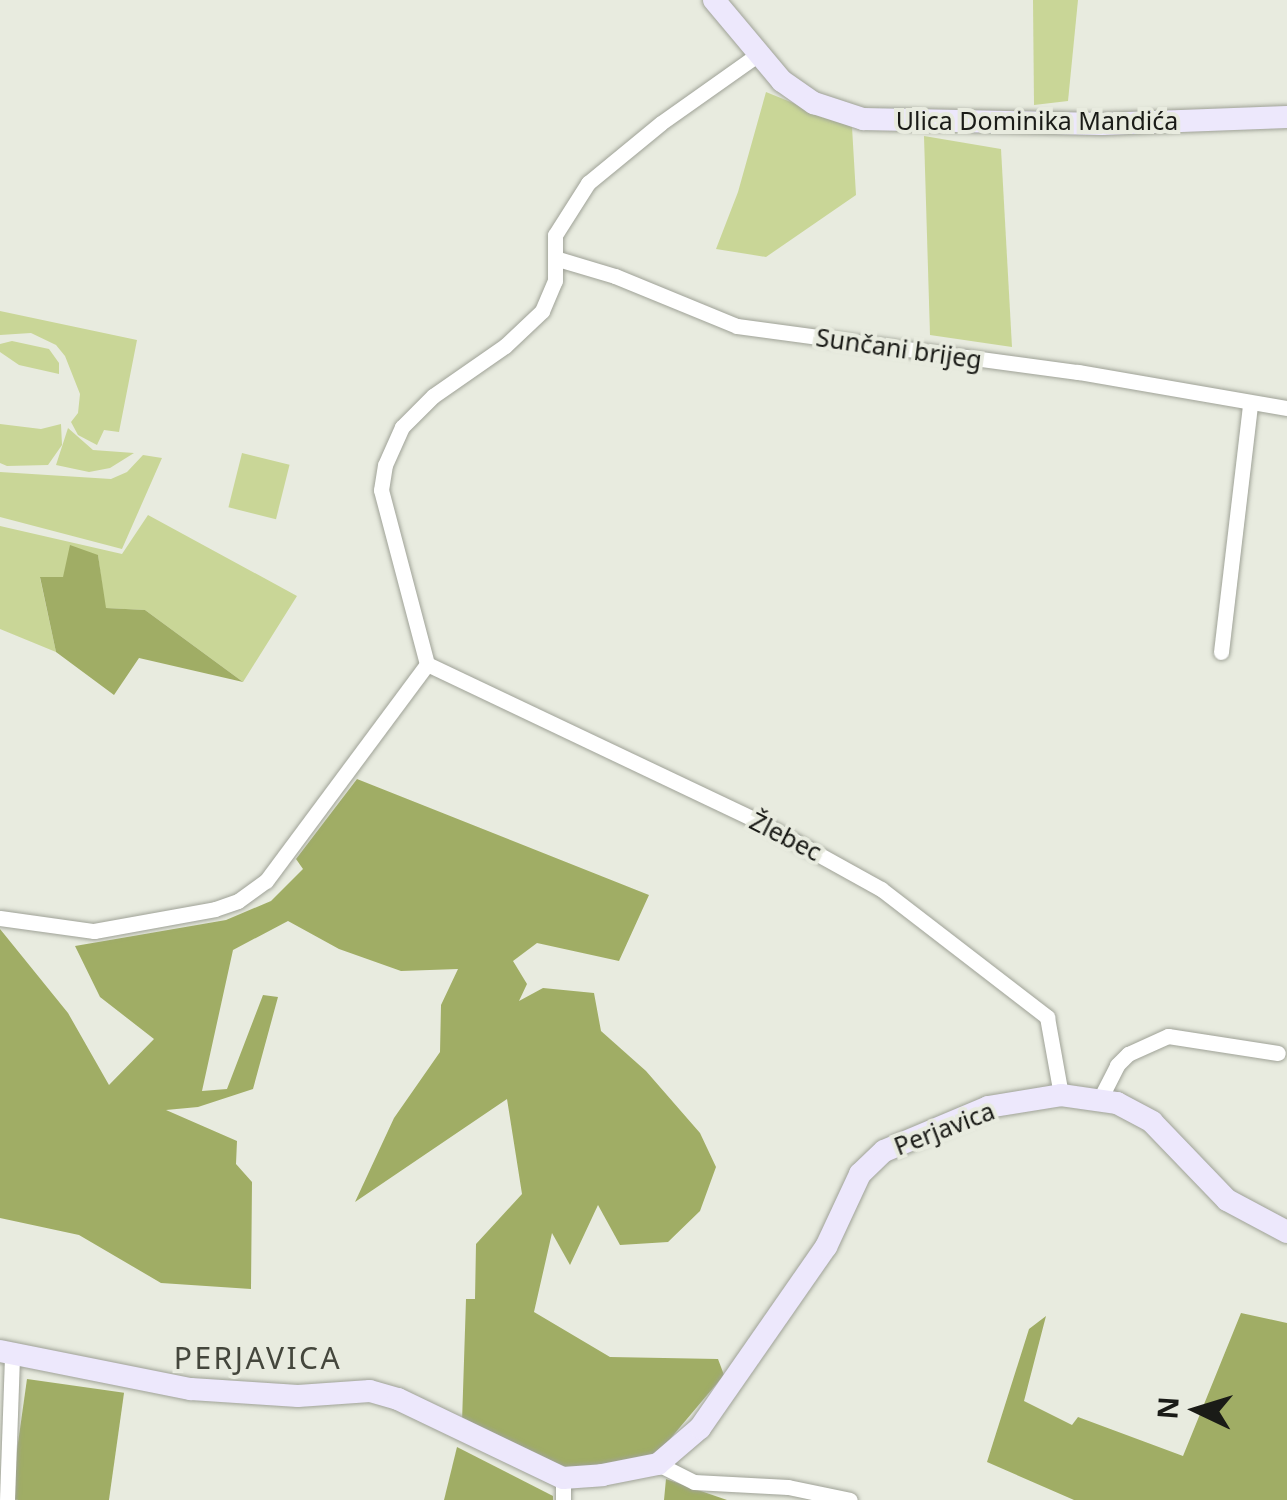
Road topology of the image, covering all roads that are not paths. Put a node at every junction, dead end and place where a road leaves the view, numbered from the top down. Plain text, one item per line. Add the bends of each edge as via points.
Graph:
1 (714, 0) edge
2 (760, 54) junction
3 (1287, 117) edge
4 (558, 259) junction
5 (1250, 404) junction
6 (1287, 408) edge
7 (1221, 652) dead end
8 (427, 664) junction
9 (0, 918) edge
10 (1278, 1053) dead end
11 (1061, 1095) junction
12 (1100, 1099) junction
13 (1287, 1232) edge
14 (6, 1353) edge
15 (658, 1464) junction
16 (563, 1489) edge
17 (7, 1500) edge
18 (850, 1500) edge

1 - 2 street, Ulica Dominika Mandića
2 - 3 street, Ulica Dominika Mandića via 782,81 814,103 863,119 1102,124
2 - 4 street via 588,184 555,235
4 - 5 street, Sunčani brijeg via 737,326 1078,372
4 - 8 street via 542,311 411,417 385,466 383,504
5 - 6 street, Sunčani brijeg
5 - 7 street
8 - 9 street via 266,881 238,902 94,931
8 - 11 street, Žlebec via 762,823 881,890 1047,1017
10 - 12 street via 1168,1036 1128,1054
11 - 12 street, Perjavica
11 - 15 street, Perjavica via 988,1107 884,1150 860,1174 826,1247 700,1428
12 - 13 street, Perjavica via 1152,1122 1228,1200
14 - 16 street via 191,1388 298,1396 370,1390
14 - 17 street
15 - 16 street
15 - 18 street via 694,1482

